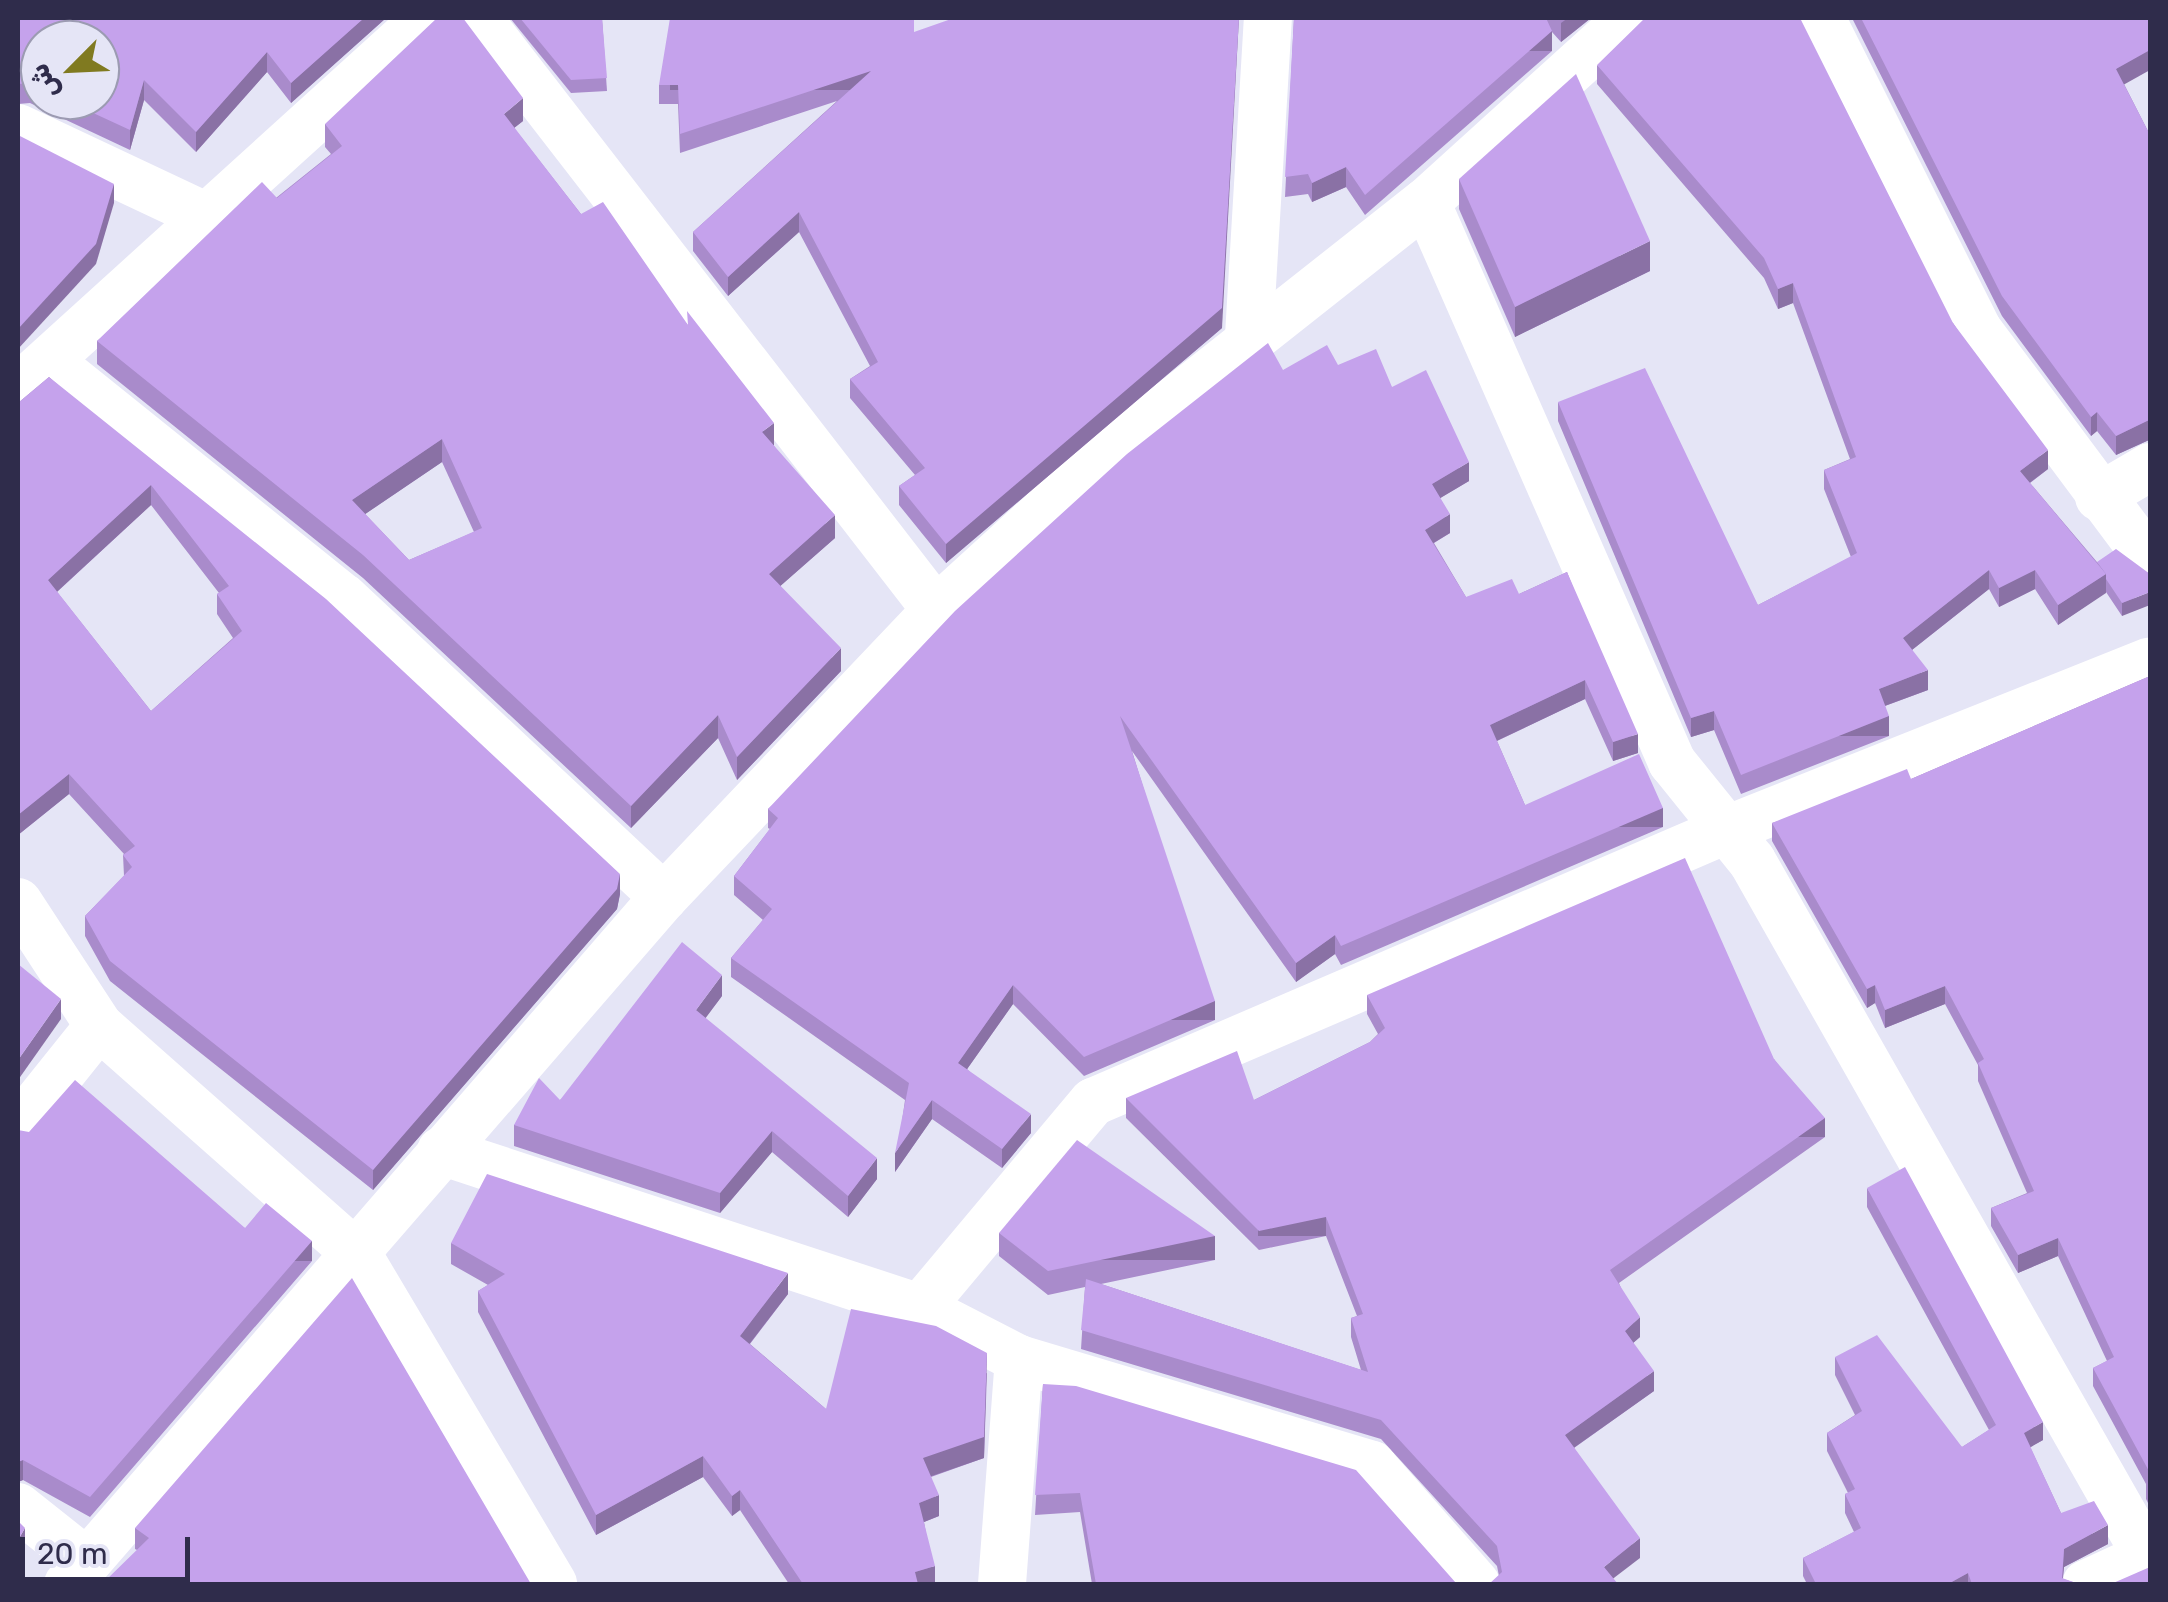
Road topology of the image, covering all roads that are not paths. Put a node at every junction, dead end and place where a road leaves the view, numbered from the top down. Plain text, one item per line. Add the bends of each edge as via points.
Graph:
1 (426, 18) edge
2 (478, 18) edge
3 (1268, 18) edge
4 (1629, 18) edge
5 (1821, 18) edge
6 (18, 128) edge
7 (1426, 202) junction
8 (200, 214) junction
9 (1250, 336) junction
10 (34, 375) edge
11 (2150, 468) edge
12 (2099, 497) junction
13 (2150, 561) edge
14 (936, 610) junction
15 (2150, 661) edge
16 (1726, 830) junction
17 (664, 897) junction
18 (18, 902) edge
19 (99, 1026) junction
20 (18, 1127) edge
21 (440, 1151) junction
22 (358, 1255) junction
23 (920, 1308) junction
24 (1019, 1359) junction
25 (18, 1507) edge
26 (2149, 1559) edge
27 (78, 1573) edge
28 (553, 1584) edge
29 (1002, 1584) edge
30 (1476, 1584) edge
31 (2086, 1584) edge

1 - 8 street
2 - 14 street
3 - 9 street
4 - 7 street
5 - 12 street via 1978,330
6 - 8 street
7 - 9 street
7 - 16 street via 1672,762
8 - 10 street
9 - 14 street
10 - 17 street via 344,598
11 - 12 street
12 - 13 street
14 - 17 street
15 - 16 street
16 - 23 street via 1093,1102
16 - 26 street
17 - 21 street
18 - 19 street
19 - 20 street
19 - 22 street
21 - 22 street
21 - 23 street
22 - 27 street
22 - 28 street
23 - 24 street
24 - 29 street
24 - 30 street via 1372,1465
25 - 27 street
26 - 31 street

